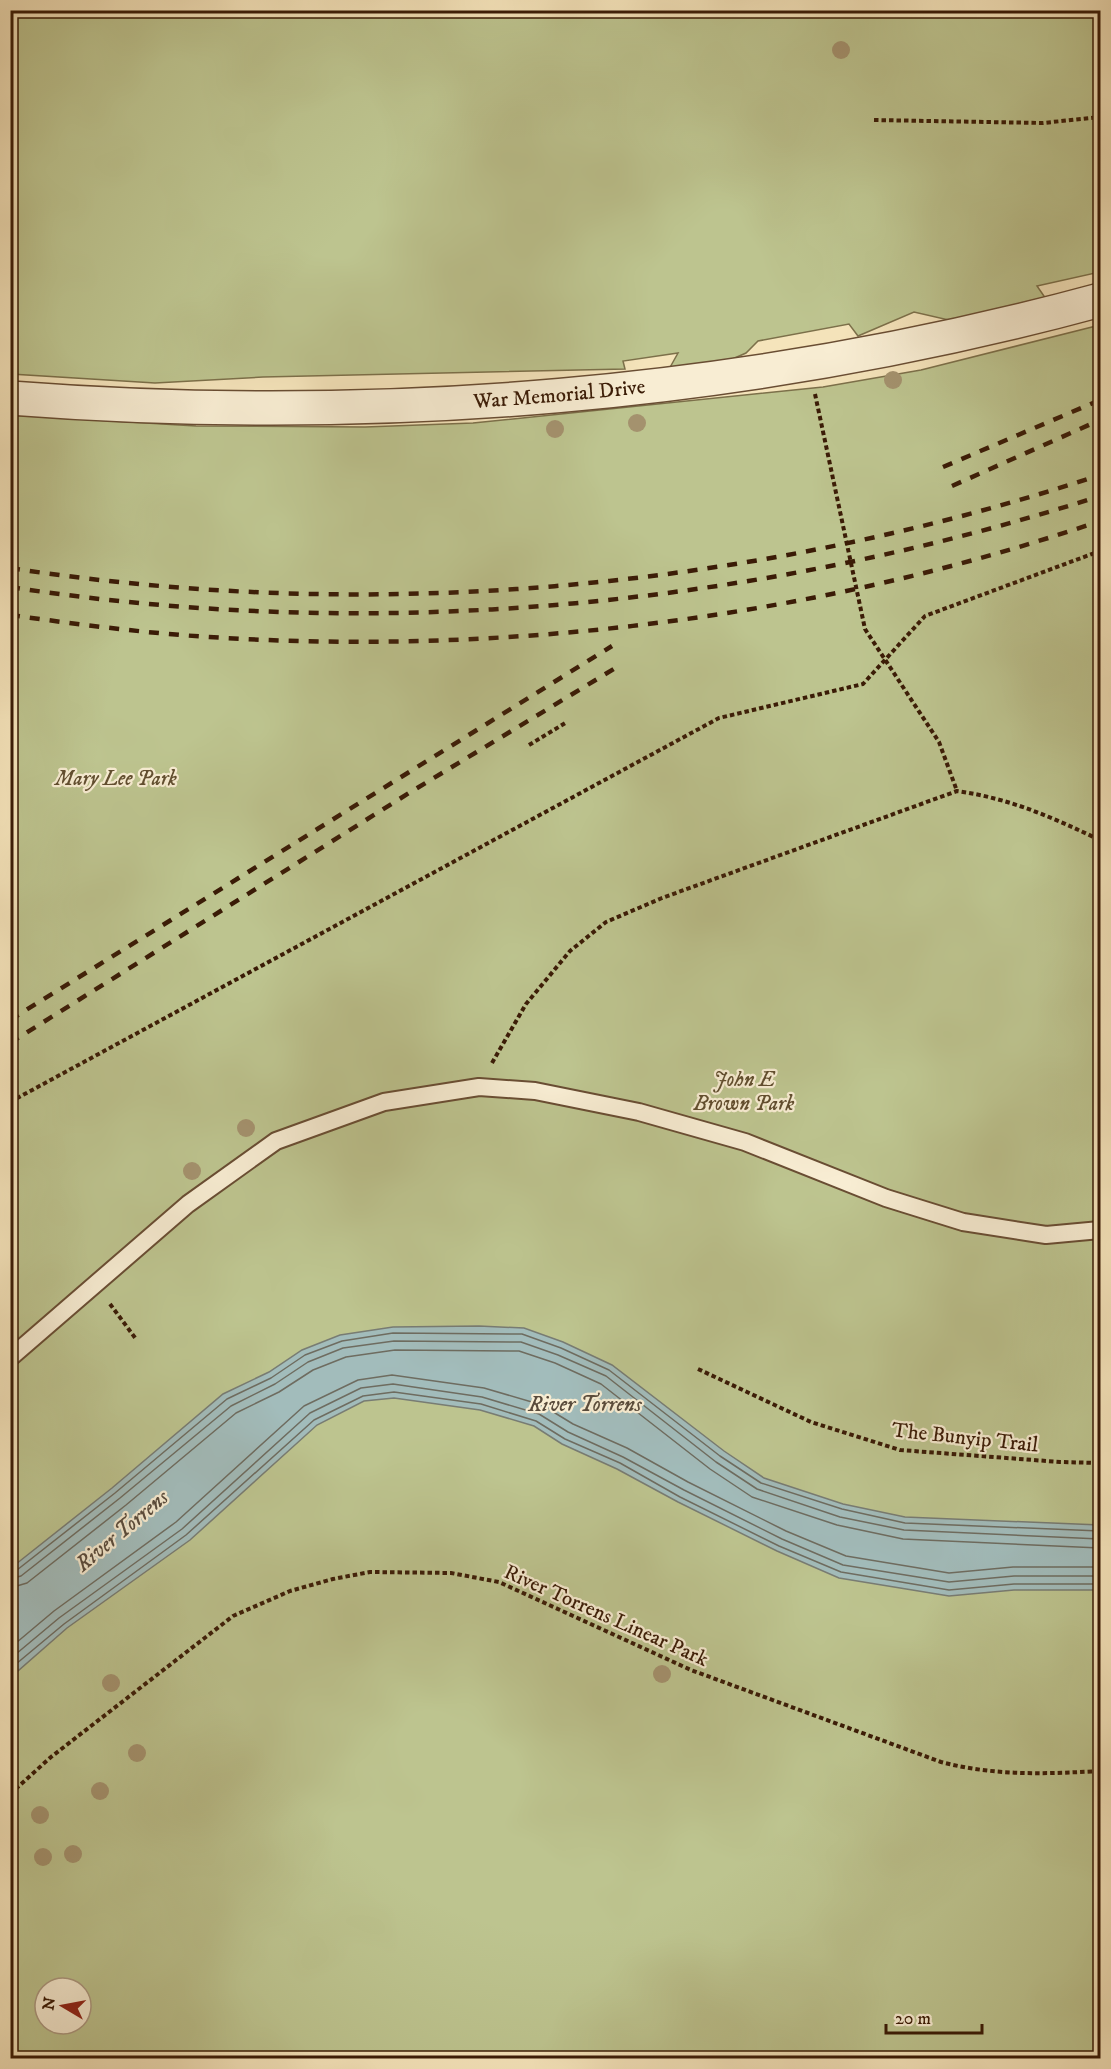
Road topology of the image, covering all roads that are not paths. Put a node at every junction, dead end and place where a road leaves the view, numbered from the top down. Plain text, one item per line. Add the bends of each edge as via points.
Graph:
1 (1101, 300) edge
2 (10, 398) edge
3 (1101, 1230) edge
4 (10, 1358) edge

1 - 2 street, War Memorial Drive via 983,331 809,364 688,382 471,402 194,408
3 - 4 lane via 1046,1235 963,1222 886,1198 745,1142 639,1112 535,1091 479,1088 384,1102 276,1141 188,1204

